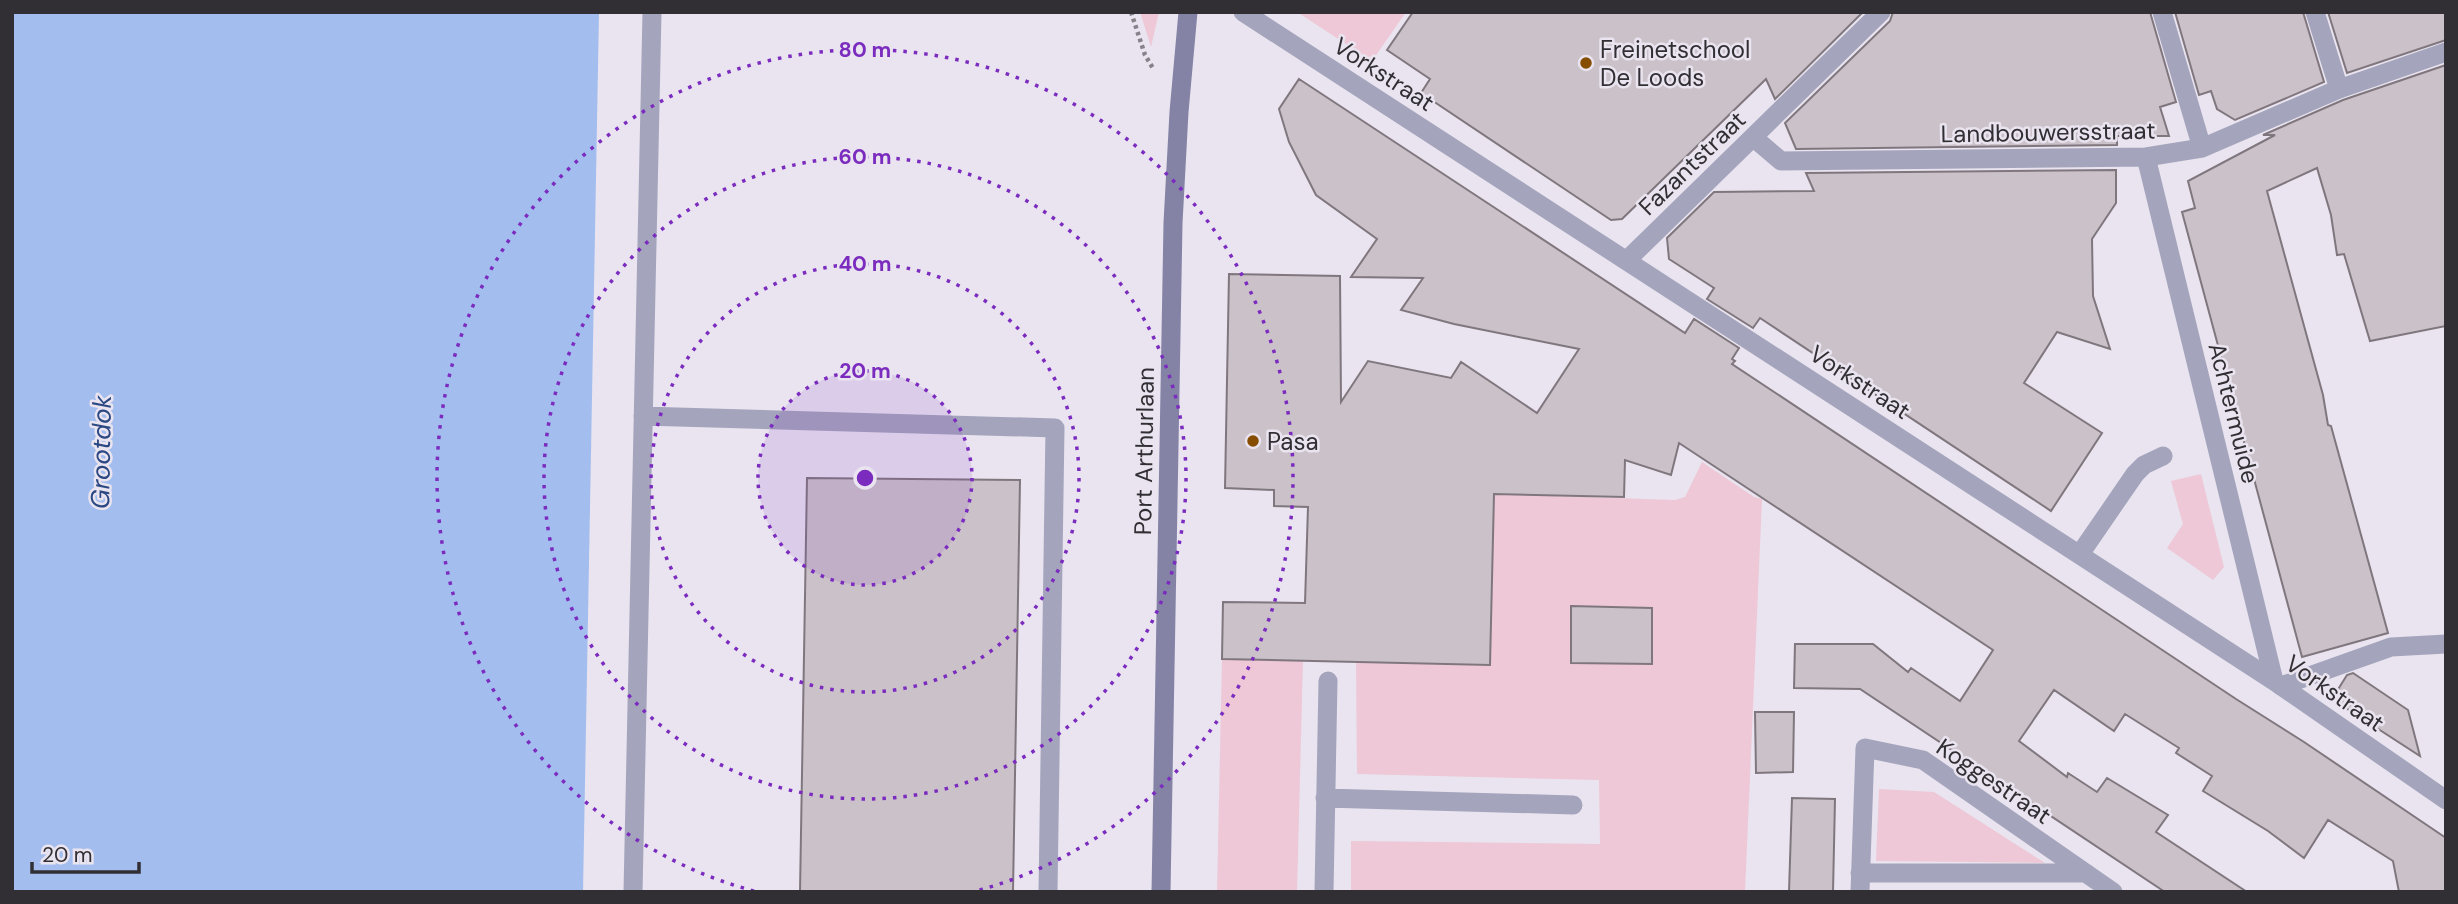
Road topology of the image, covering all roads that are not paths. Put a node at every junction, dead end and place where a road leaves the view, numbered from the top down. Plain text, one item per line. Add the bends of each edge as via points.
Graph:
1 (652, 12) edge
2 (1188, 12) edge
3 (1243, 12) edge
4 (1881, 12) edge
5 (2162, 12) edge
6 (2315, 12) edge
7 (2446, 52) edge
8 (2339, 89) junction
9 (1754, 138) junction
10 (2202, 148) junction
11 (2146, 157) junction
12 (1627, 260) junction
13 (643, 416) junction
14 (2163, 456) dead end
15 (2080, 554) junction
16 (2446, 644) edge
17 (1328, 681) dead end
18 (2278, 683) junction
19 (1325, 798) junction
20 (2446, 800) edge
21 (1573, 805) dead end
22 (2086, 873) junction
23 (1860, 882) edge
24 (633, 892) edge
25 (1048, 892) edge
26 (1161, 892) edge
27 (1324, 892) edge
28 (2113, 892) edge

1 - 13 street
2 - 26 main road, Port Arthurlaan via 1173,223
3 - 12 street, Vorkstraat
4 - 9 street, Fazantstraat
5 - 10 street
6 - 8 street
7 - 8 street, Landbouwersstraat
8 - 10 street, Landbouwersstraat
9 - 11 street, Landbouwersstraat via 1781,160
9 - 12 street, Fazantstraat
10 - 11 street, Landbouwersstraat
11 - 18 street, Achtermuide
12 - 15 street, Vorkstraat
13 - 24 street
13 - 25 street via 1055,428
14 - 15 street via 2135,474
15 - 18 street, Vorkstraat
16 - 18 street via 2392,647
17 - 19 street
18 - 20 street, Vorkstraat
19 - 21 street
19 - 27 street
22 - 23 street, Koggestraat
22 - 23 street, Koggestraat via 1923,760 1865,748
22 - 28 street, Koggestraat

